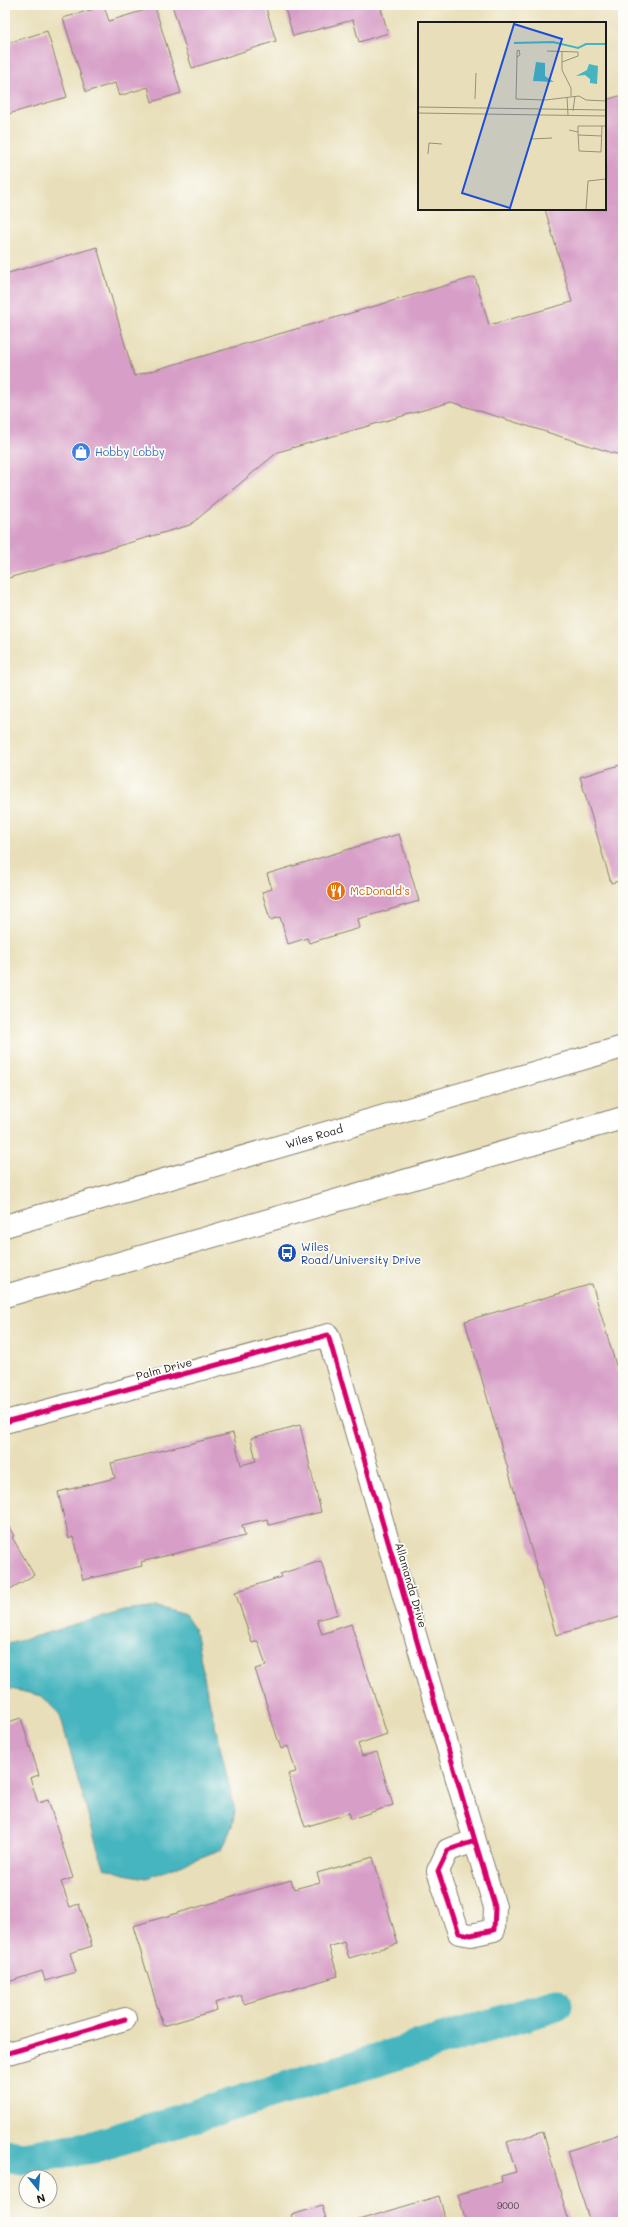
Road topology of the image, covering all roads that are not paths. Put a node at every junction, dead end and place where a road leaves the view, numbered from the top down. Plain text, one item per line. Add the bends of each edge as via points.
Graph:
1 (623, 1047) edge
2 (623, 1118) edge
3 (5, 1226) edge
4 (5, 1296) edge
5 (328, 1335) joint
6 (5, 1422) edge
7 (475, 1841) dead end
8 (125, 2019) dead end
9 (5, 2054) edge

1 - 3 main road, Wiles Road
2 - 4 main road
5 - 6 main road, Palm Drive
5 - 7 main road, Allamanda Drive
8 - 9 main road

